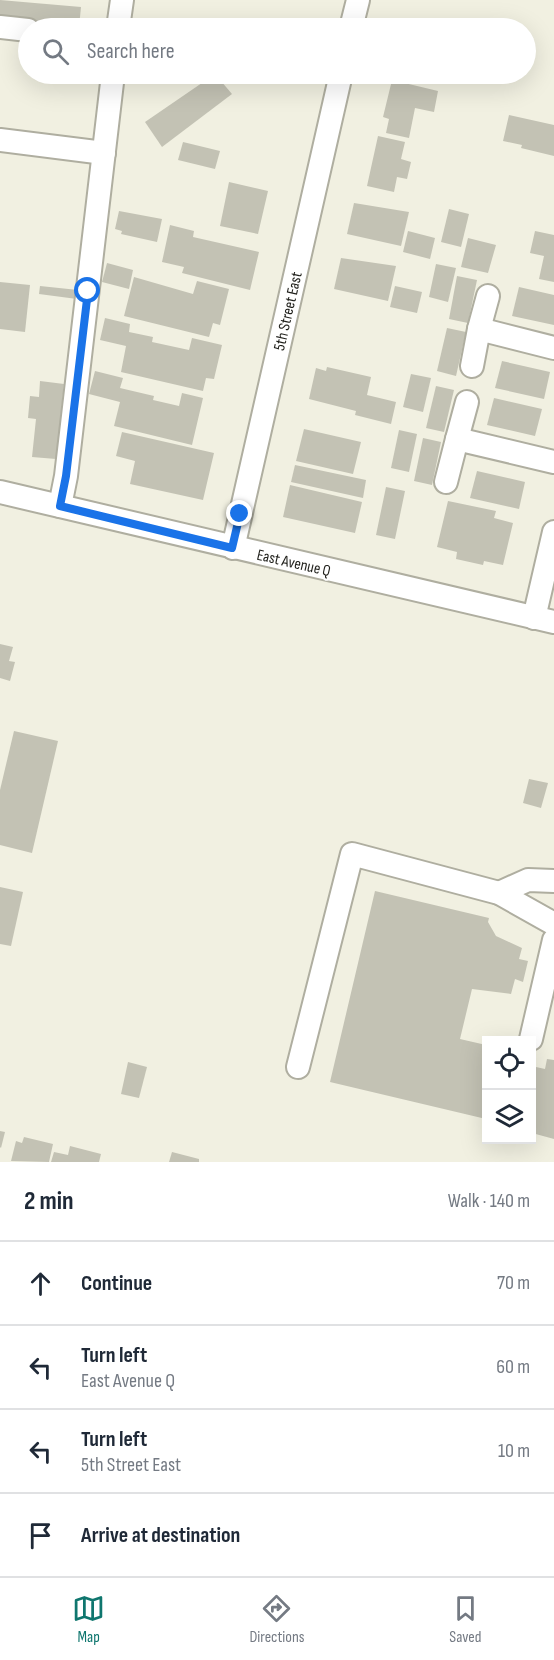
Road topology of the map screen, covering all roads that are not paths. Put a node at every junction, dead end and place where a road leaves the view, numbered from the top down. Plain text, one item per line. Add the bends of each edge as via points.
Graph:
1 (122, 0) edge
2 (358, 0) edge
3 (119, 18) edge
4 (354, 18) edge
5 (0, 27) edge
6 (18, 29) edge
7 (112, 84) edge
8 (339, 84) edge
9 (0, 140) edge
10 (104, 153) junction
11 (488, 296) dead end
12 (479, 329) junction
13 (554, 348) edge
14 (472, 366) dead end
15 (466, 402) dead end
16 (457, 439) junction
17 (554, 462) edge
18 (446, 482) dead end
19 (0, 492) edge
20 (60, 506) junction
21 (554, 532) edge
22 (232, 548) junction
23 (544, 620) edge
24 (554, 881) edge
25 (499, 893) junction
26 (554, 924) edge
27 (554, 940) edge
28 (532, 1036) edge
29 (298, 1067) dead end

1 - 3 street
2 - 4 street
5 - 6 street
7 - 10 street
8 - 22 street, 5th Street East
9 - 10 street
10 - 20 street
11 - 12 street
12 - 13 street
12 - 14 street
15 - 16 street
16 - 17 street
16 - 18 street
19 - 20 street, East Avenue Q
20 - 22 street, East Avenue Q
21 - 23 street
22 - 23 street, East Avenue Q
24 - 25 street via 528,880
25 - 26 street
25 - 29 street via 352,854
27 - 28 street

